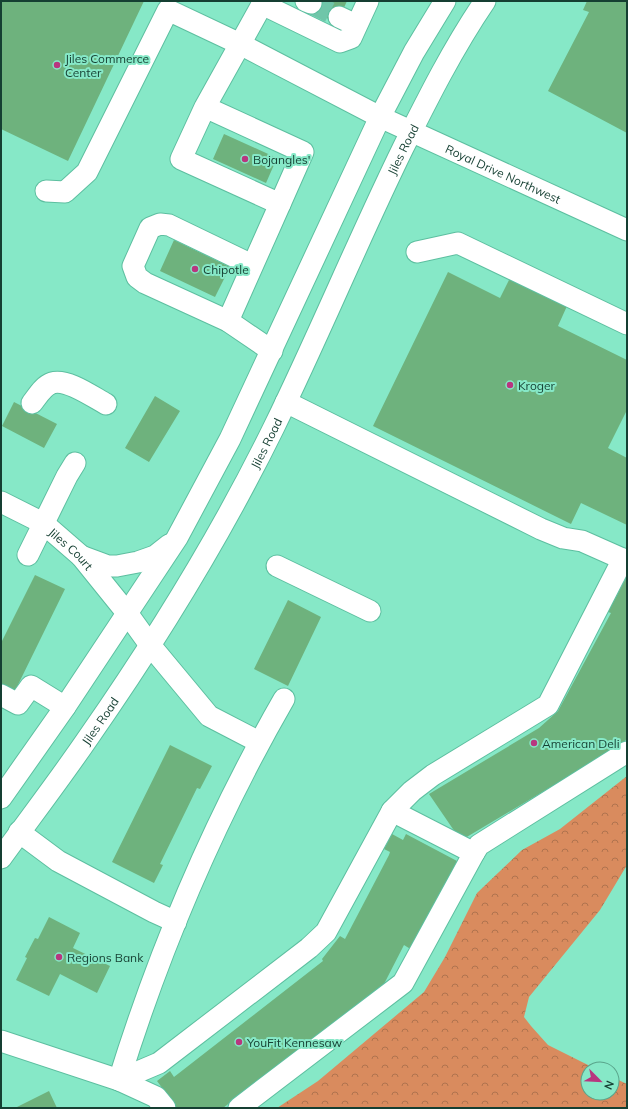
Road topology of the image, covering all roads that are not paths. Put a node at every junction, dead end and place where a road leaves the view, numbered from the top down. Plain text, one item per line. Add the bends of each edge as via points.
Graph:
1 (445, 1) edge
2 (485, 1) edge
3 (263, 3) edge
4 (170, 6) edge
5 (356, 10) edge
6 (240, 44) junction
7 (205, 107) junction
8 (380, 117) junction
9 (231, 119) junction
10 (412, 131) junction
11 (208, 171) junction
12 (46, 191) dead end
13 (280, 204) junction
14 (627, 230) edge
15 (417, 252) dead end
16 (252, 265) junction
17 (228, 321) junction
18 (627, 324) edge
19 (272, 351) junction
20 (286, 402) junction
21 (32, 404) dead end
22 (106, 404) dead end
23 (75, 463) dead end
24 (1, 502) edge
25 (44, 522) junction
26 (177, 538) junction
27 (28, 555) dead end
28 (81, 556) junction
29 (625, 560) edge
30 (277, 566) dead end
31 (370, 611) dead end
32 (127, 613) junction
33 (150, 645) junction
34 (1, 695) edge
35 (284, 699) dead end
36 (65, 707) junction
37 (259, 742) junction
38 (627, 752) edge
39 (4, 785) edge
40 (392, 811) junction
41 (19, 832) junction
42 (474, 853) junction
43 (1, 858) edge
44 (176, 922) junction
45 (1, 1041) edge
46 (119, 1080) junction
47 (165, 1108) edge
48 (239, 1108) edge

1 - 8 street via 414,52
2 - 10 street, Jiles Road via 444,68
3 - 5 street via 340,42 350,38
3 - 6 street
4 - 6 street, Royal Drive Northwest
4 - 12 street via 87,172 65,192
6 - 7 street
6 - 8 street, Royal Drive Northwest
7 - 9 street
7 - 11 street via 181,159
8 - 10 street, Royal Drive Northwest
8 - 19 street
9 - 11 street via 253,140 280,153 284,165 275,184 263,189 238,178
9 - 13 street via 303,152
10 - 14 street, Royal Drive Northwest
10 - 20 street, Jiles Road
11 - 13 street
13 - 16 street
15 - 18 street via 458,243
16 - 17 street
16 - 17 street via 169,225 160,224 150,228 133,266 137,277 145,283
17 - 19 street
19 - 26 street via 230,439
20 - 29 street via 541,529 563,538 582,541
20 - 33 street, Jiles Road via 215,538
21 - 22 street via 44,388 58,382 74,386
23 - 25 street
24 - 25 street, Jiles Court
25 - 27 street
25 - 28 street, Jiles Court
26 - 28 street via 155,556 138,562 108,566
26 - 32 street
28 - 32 street, Jiles Court
29 - 40 street via 548,705 433,775
30 - 31 street
32 - 33 street, Jiles Court
32 - 36 street
33 - 37 street, Jiles Court via 209,716
33 - 41 street, Jiles Road via 89,737
34 - 36 street via 18,704 31,686
35 - 37 street
36 - 39 street
37 - 44 street via 190,885
38 - 42 street via 479,844
40 - 42 street
40 - 46 street via 326,932 309,948 159,1062
41 - 43 street, Jiles Road
41 - 44 street via 58,861
42 - 48 street via 402,984
44 - 46 street via 138,1019
45 - 46 street
46 - 47 street via 156,1097

